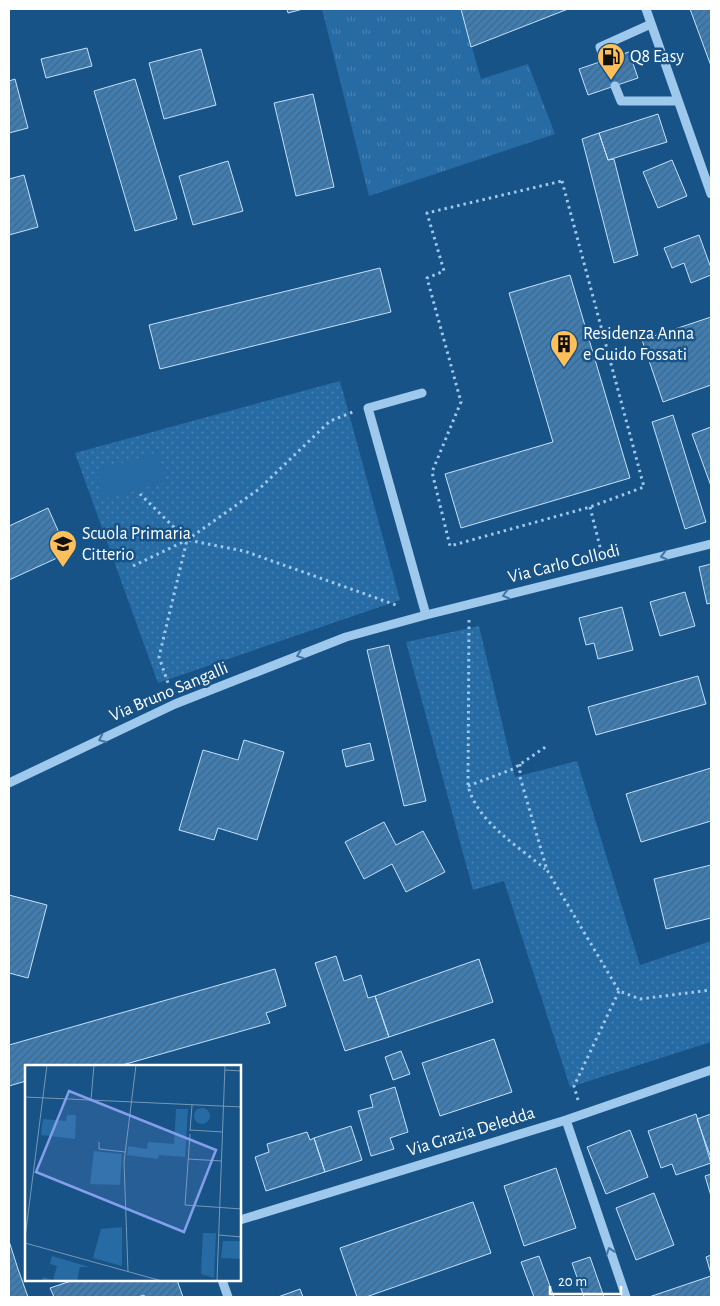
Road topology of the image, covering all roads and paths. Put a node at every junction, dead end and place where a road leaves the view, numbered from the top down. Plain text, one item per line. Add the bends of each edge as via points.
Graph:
1 (646, 9) edge
2 (651, 24) junction
3 (604, 60) tunnel mouth
4 (615, 86) tunnel mouth
5 (678, 101) junction
6 (711, 194) edge
7 (422, 393) dead end
8 (368, 408) junction
9 (140, 494) dead end
10 (590, 507) junction
11 (187, 540) junction
12 (711, 544) edge
13 (601, 551) dead end
14 (133, 566) dead end
15 (420, 597) junction
16 (470, 605) junction
17 (426, 615) junction
18 (346, 638) joint
19 (175, 704) junction
20 (547, 746) dead end
21 (520, 764) junction
22 (9, 783) edge
23 (468, 786) junction
24 (547, 870) junction
25 (711, 990) edge
26 (619, 991) junction
27 (711, 1070) edge
28 (582, 1114) junction
29 (566, 1120) junction
30 (241, 1220) edge
31 (222, 1281) edge
32 (228, 1297) edge
33 (626, 1297) edge

1 - 2 street
2 - 3 street via 600,47
2 - 5 street
4 - 5 street via 621,101
5 - 6 street
7 - 8 street
8 - 11 path via 330,421 259,489
8 - 15 street
9 - 11 path
10 - 10 path via 450,546 432,472 461,402 427,278 444,271 427,213 562,181 644,487
10 - 13 path
11 - 14 path
11 - 15 path via 244,551 394,606
11 - 19 path via 159,657
12 -> 16 street, Via Carlo Collodi
15 - 17 street
16 - 17 street, Via Carlo Collodi
16 - 23 path
17 - 18 street, Via Carlo Collodi
18 -> 19 street, Via Bruno Sangalli
19 -> 22 street, Via Bruno Sangalli
20 - 21 path
21 - 23 path
21 - 24 path via 520,776
23 - 24 path via 472,800 484,818
24 - 26 path
25 - 26 path via 640,999
26 - 28 path via 574,1086
27 - 28 street, Via Grazia Deledda
28 - 29 street, Via Grazia Deledda
29 - 30 street, Via Grazia Deledda
33 -> 29 street
31 - 32 street

